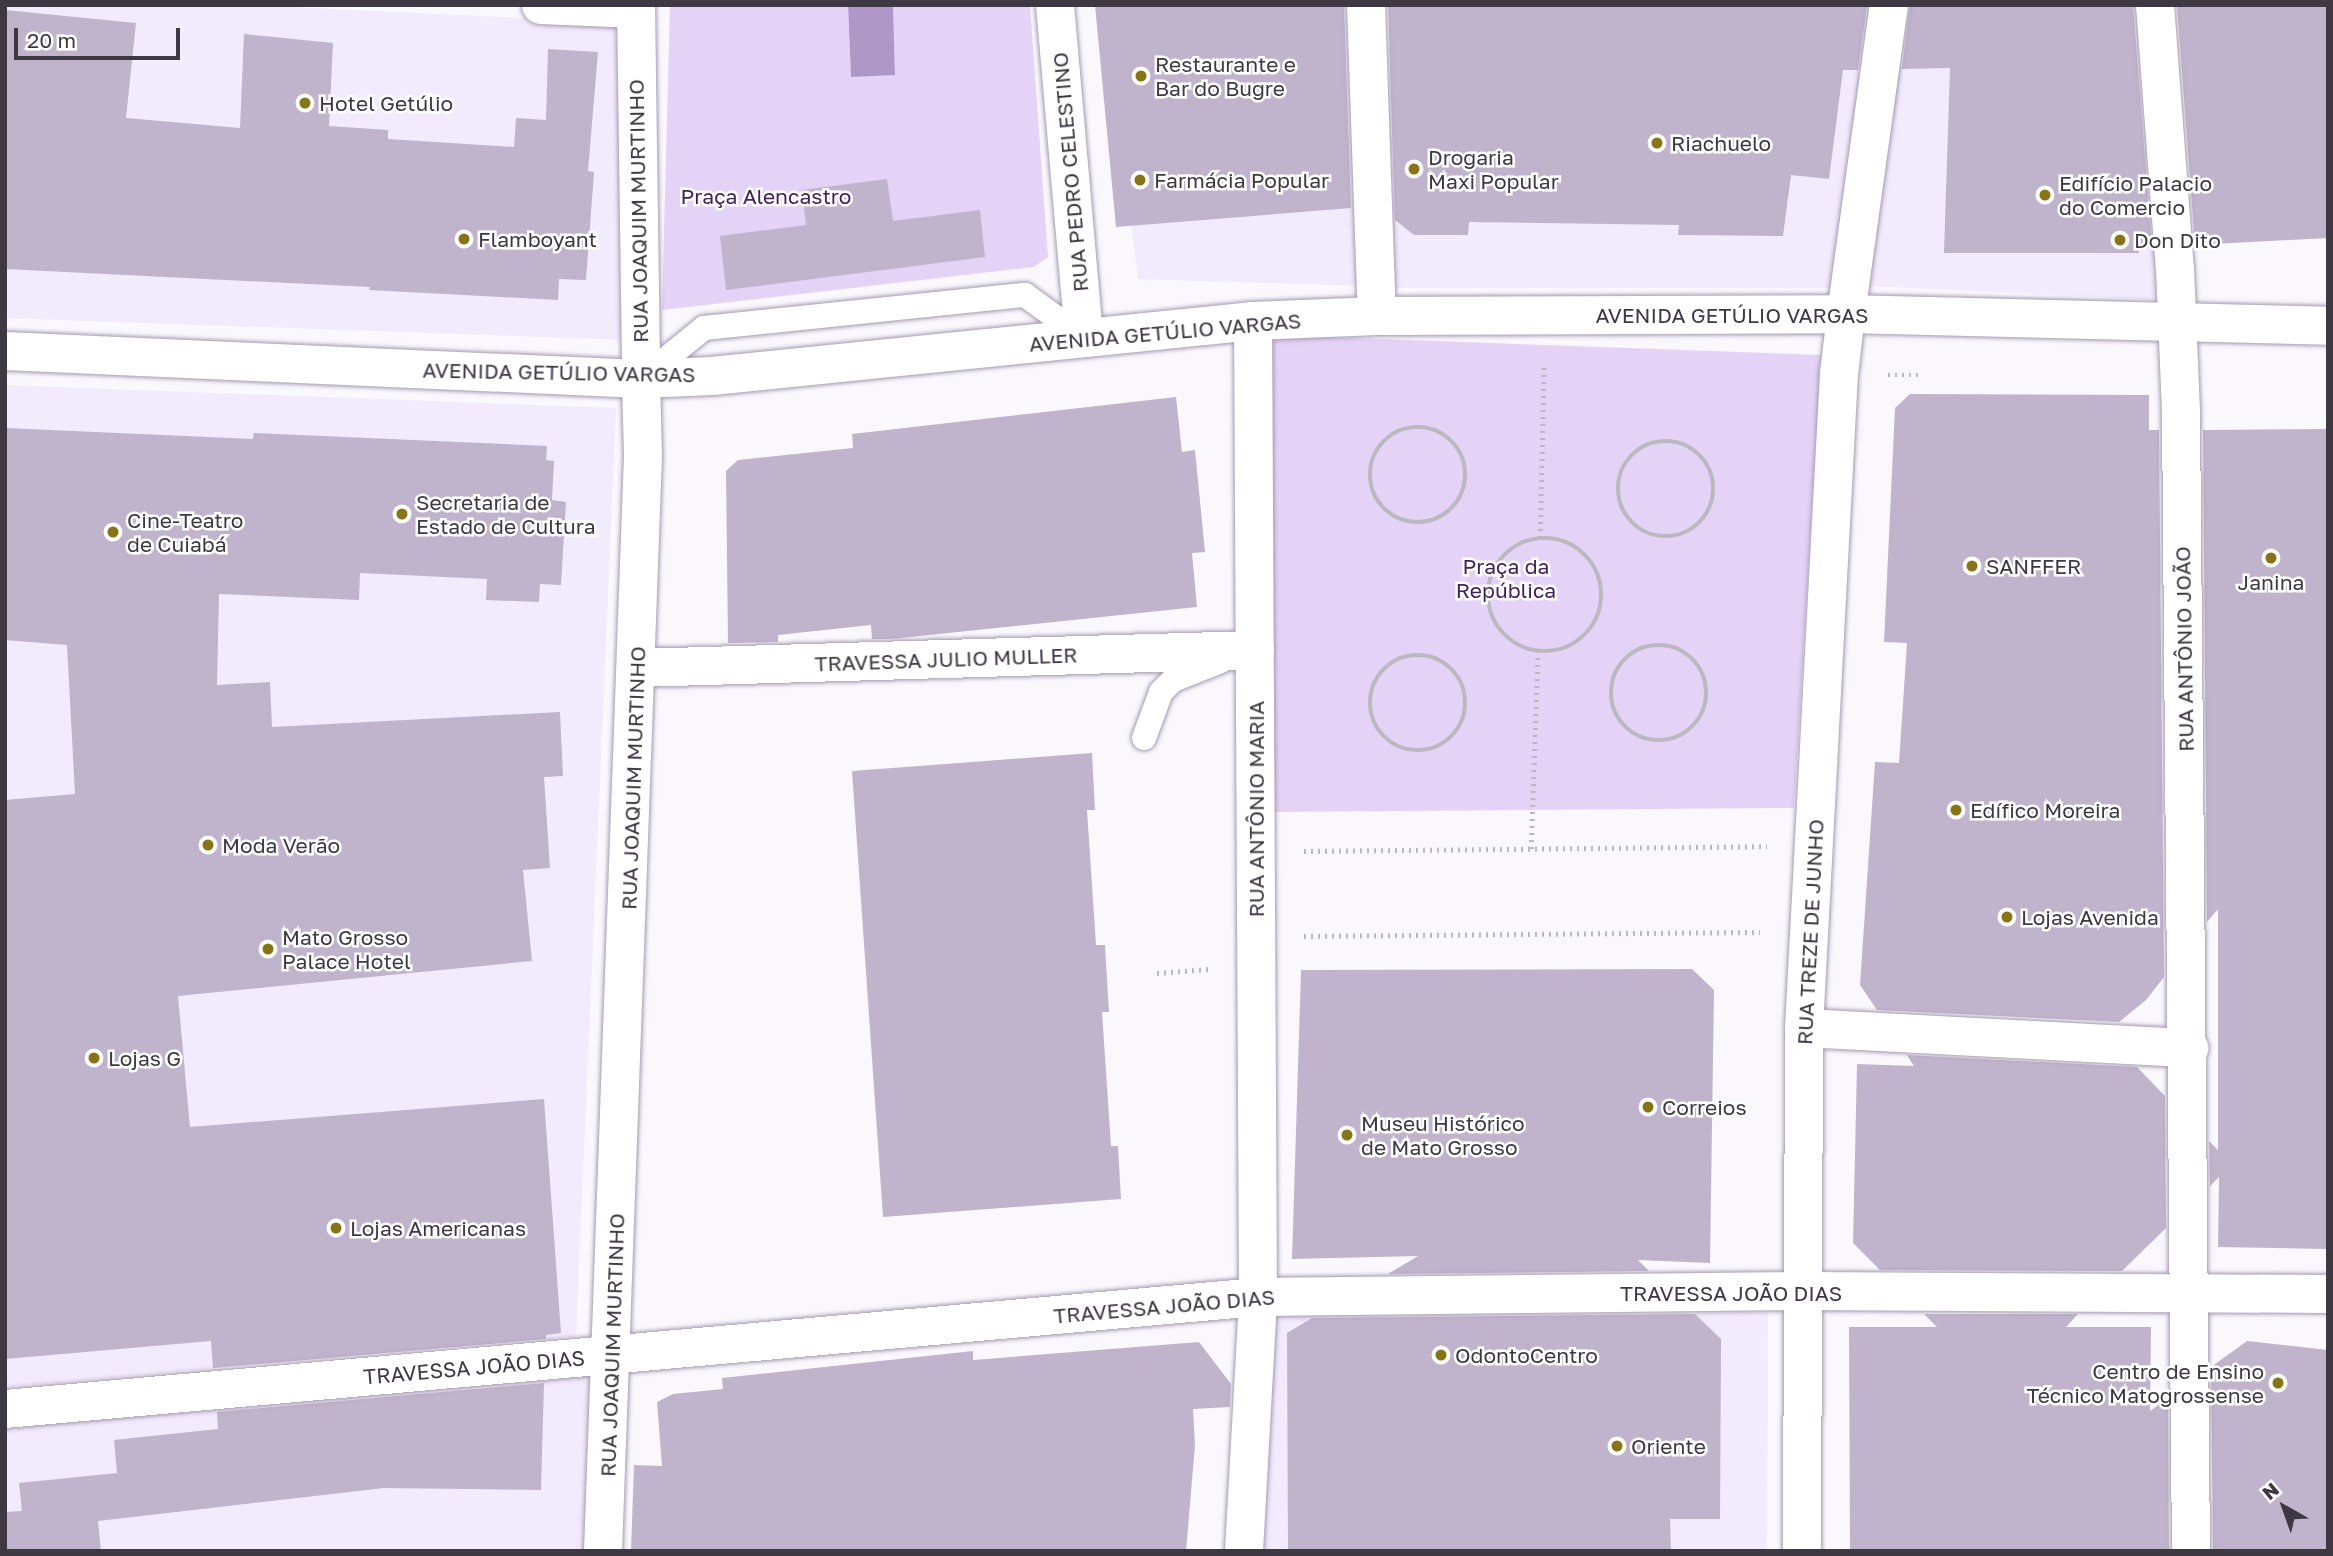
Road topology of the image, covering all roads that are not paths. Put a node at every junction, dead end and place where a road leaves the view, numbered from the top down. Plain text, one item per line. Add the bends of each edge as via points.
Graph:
1 (541, 5) edge
2 (1055, 5) edge
3 (1366, 5) edge
4 (1889, 5) edge
5 (2155, 5) edge
6 (636, 7) edge
7 (1846, 314) junction
8 (1377, 316) junction
9 (1253, 321) junction
10 (2178, 322) junction
11 (2328, 326) edge
12 (1084, 338) junction
13 (5, 351) edge
14 (641, 379) junction
15 (1255, 650) junction
16 (637, 668) junction
17 (1144, 738) dead end
18 (1804, 1028) junction
19 (2189, 1048) junction
20 (1803, 1291) junction
21 (2188, 1294) junction
22 (2328, 1294) edge
23 (1258, 1297) junction
24 (612, 1355) junction
25 (5, 1409) edge
26 (603, 1551) edge
27 (1244, 1551) edge
28 (1802, 1551) edge
29 (2191, 1551) edge

1 - 6 street
2 - 12 street, RUA PEDRO CELESTINO
3 - 8 street
4 - 7 street, RUA TREZE DE JUNHO
5 - 10 street, RUA ANTÔNIO JOÃO
6 - 14 street, RUA JOAQUIM MURTINHO
7 - 8 street, AVENIDA GETÚLIO VARGAS
7 - 10 street, AVENIDA GETÚLIO VARGAS
7 - 18 street, RUA TREZE DE JUNHO
8 - 9 street, AVENIDA GETÚLIO VARGAS
9 - 12 street, AVENIDA GETÚLIO VARGAS
9 - 15 street, RUA ANTÔNIO MARIA
10 - 11 street, AVENIDA GETÚLIO VARGAS
10 - 19 street, RUA ANTÔNIO JOÃO
12 - 14 street, AVENIDA GETÚLIO VARGAS via 712,376
13 - 14 street, AVENIDA GETÚLIO VARGAS
14 - 16 street, RUA JOAQUIM MURTINHO
15 - 16 street, TRAVESSA JULIO MULLER
15 - 17 lane via 1174,680 1161,692
15 - 23 street, RUA ANTÔNIO MARIA
16 - 24 street, RUA JOAQUIM MURTINHO
18 - 19 street
18 - 20 street, RUA TREZE DE JUNHO
19 - 21 street, RUA ANTÔNIO JOÃO
20 - 21 street, TRAVESSA JOÃO DIAS
20 - 23 street, TRAVESSA JOÃO DIAS
20 - 28 street, RUA TREZE DE JUNHO
21 - 22 street, TRAVESSA JOÃO DIAS
21 - 29 street, RUA ANTÔNIO JOÃO
23 - 24 street, TRAVESSA JOÃO DIAS
23 - 27 street, RUA ANTÔNIO MARIA
24 - 25 street, TRAVESSA JOÃO DIAS
24 - 26 street, RUA JOAQUIM MURTINHO

